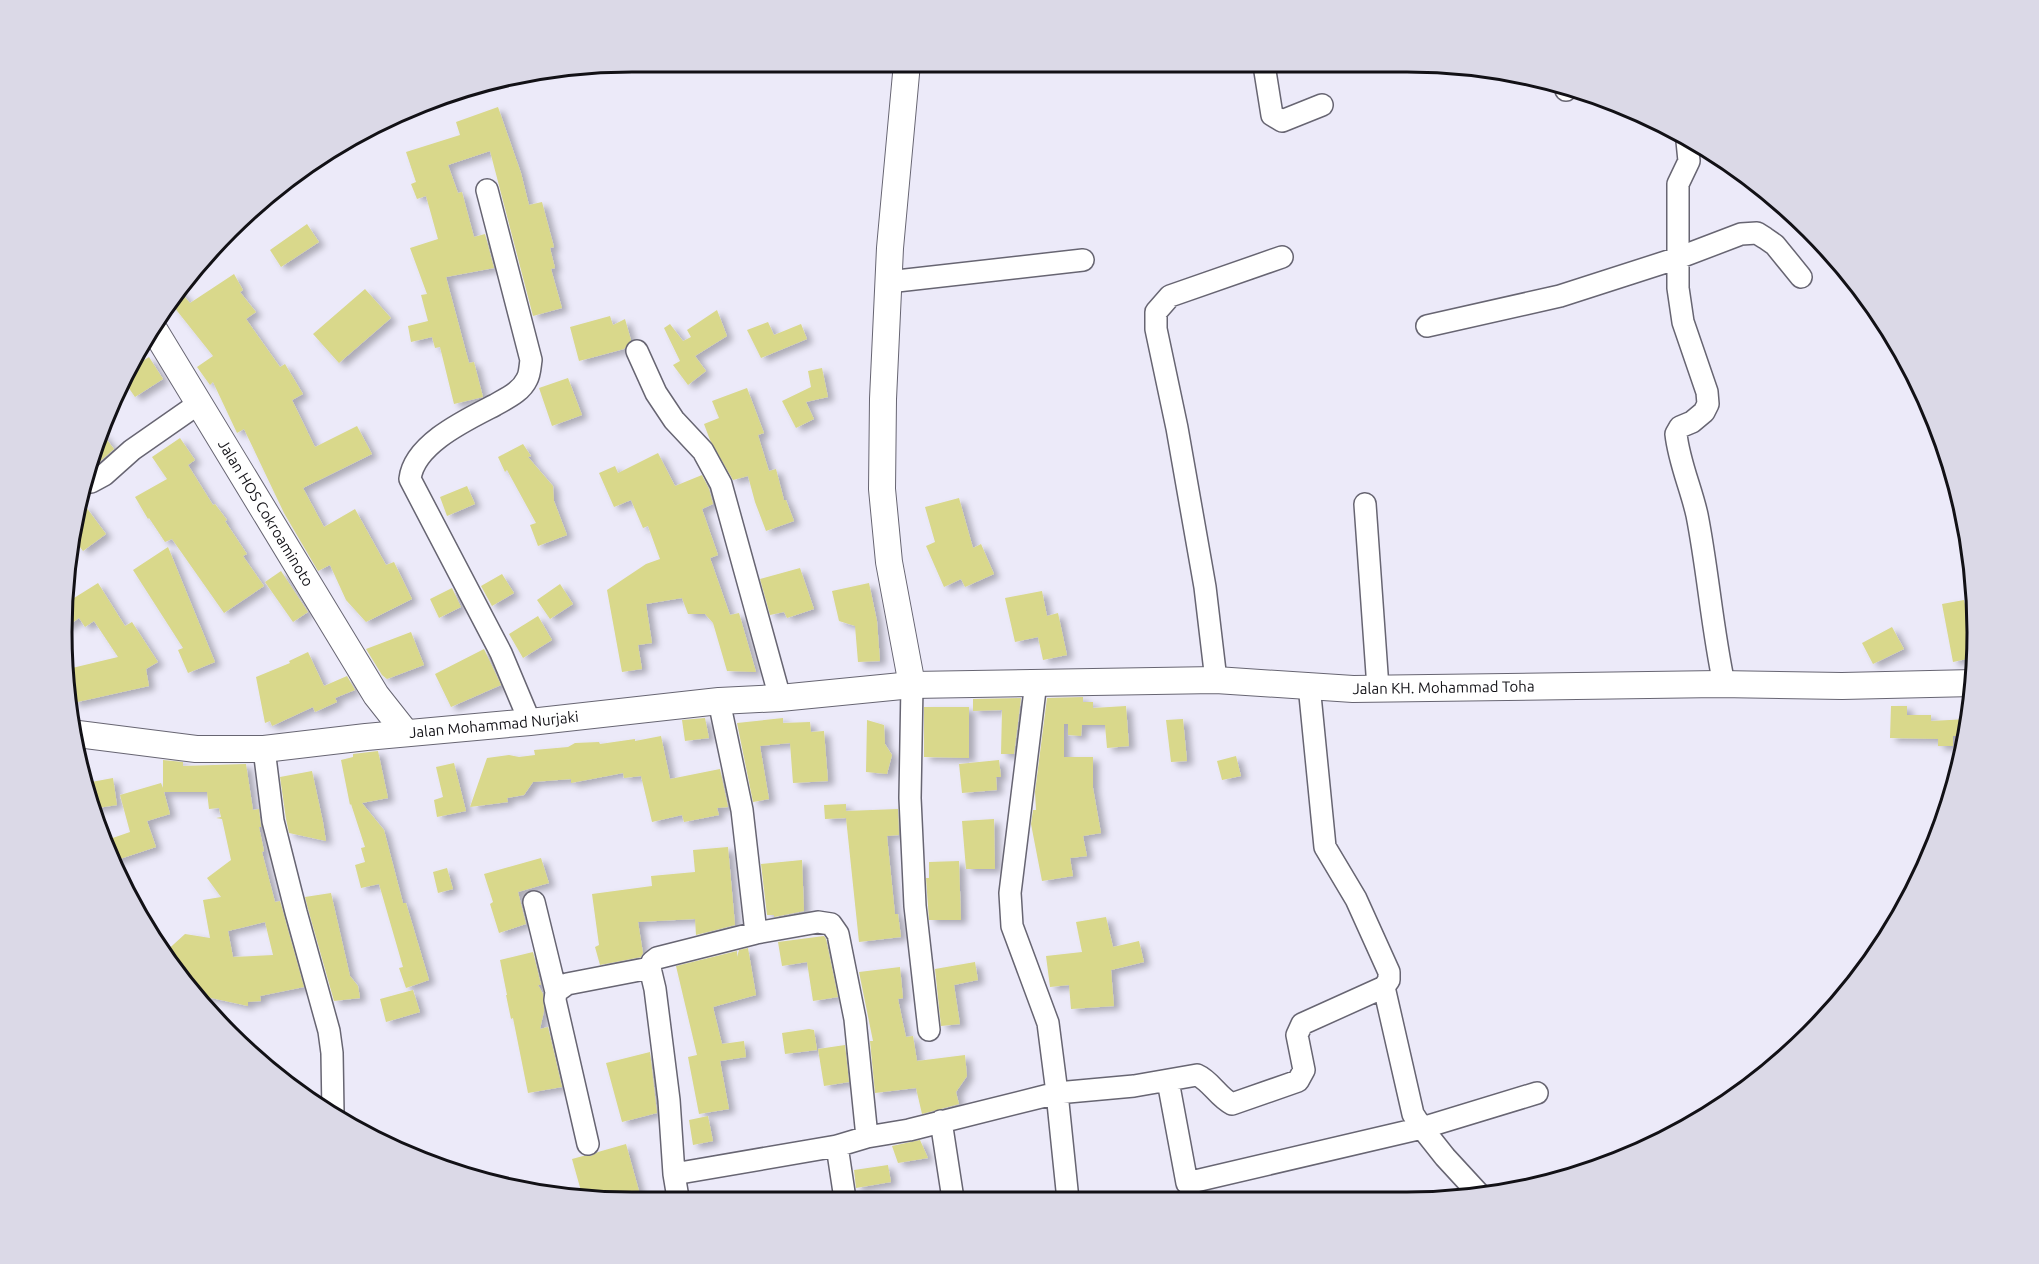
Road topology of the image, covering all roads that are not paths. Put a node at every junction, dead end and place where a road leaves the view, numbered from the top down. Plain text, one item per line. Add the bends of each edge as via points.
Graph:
1 (906, 72) edge
2 (1265, 72) edge
3 (1322, 105) dead end
4 (1688, 147) edge
5 (487, 190) dead end
6 (1282, 257) dead end
7 (1678, 258) junction
8 (1083, 260) dead end
9 (1801, 277) dead end
10 (888, 282) junction
11 (1427, 326) dead end
12 (157, 335) edge
13 (637, 351) dead end
14 (198, 404) junction
15 (93, 481) edge
16 (1365, 504) dead end
17 (1216, 680) junction
18 (1036, 682) junction
19 (1964, 683) edge
20 (1724, 684) junction
21 (912, 685) junction
22 (1310, 685) junction
23 (1378, 688) junction
24 (376, 695) junction
25 (780, 698) junction
26 (719, 700) junction
27 (530, 722) junction
28 (406, 733) junction
29 (82, 734) edge
30 (366, 737) junction
31 (264, 749) junction
32 (534, 902) dead end
33 (756, 933) junction
34 (650, 968) junction
35 (1384, 987) junction
36 (556, 992) junction
37 (929, 1030) dead end
38 (1181, 1078) junction
39 (1057, 1093) junction
40 (1537, 1093) dead end
41 (333, 1105) edge
42 (941, 1121) junction
43 (1418, 1122) junction
44 (867, 1137) junction
45 (588, 1144) dead end
46 (837, 1146) junction
47 (674, 1174) junction
48 (1473, 1188) edge
49 (1188, 1191) edge
50 (677, 1192) edge
51 (844, 1192) edge
52 (952, 1192) edge
53 (1067, 1192) edge

1 - 10 street
2 - 3 street via 1272,115 1281,121
4 - 7 street via 1689,161 1678,184
5 - 27 street via 531,360 528,379 516,393 457,425 421,453 411,468 410,479 501,653
6 - 17 street via 1170,296 1156,312 1205,587
7 - 9 street via 1741,234 1757,233 1775,245
7 - 11 street via 1560,296
7 - 20 street via 1683,322 1708,404 1704,412 1680,427 1676,434 1696,512
8 - 10 street
10 - 21 street via 882,489 890,562
12 - 14 street, Jalan HOS Cokroaminoto
13 - 25 street via 656,393 674,420 703,451 721,484
14 - 15 street
14 - 24 street, Jalan HOS Cokroaminoto
16 - 23 street
17 - 18 street, Jalan KH. Mohammad Toha
17 - 22 street, Jalan KH. Mohammad Toha
18 - 21 street, Jalan KH. Mohammad Toha
18 - 39 street via 1010,893 1012,926 1048,1023
19 - 20 street, Jalan KH. Mohammad Toha
20 - 23 street, Jalan KH. Mohammad Toha
21 - 25 street, Jalan Mohammad Nurjaki
21 - 37 street via 910,798 915,906
22 - 23 street, Jalan KH. Mohammad Toha
22 - 35 street via 1325,847 1356,899 1389,972
24 - 28 street, Jalan HOS Cokroaminoto
24 - 30 street
25 - 26 street, Jalan Mohammad Nurjaki
26 - 27 street, Jalan Mohammad Nurjaki
26 - 33 street via 742,810
27 - 28 street, Jalan Mohammad Nurjaki
28 - 30 street, Jalan Mohammad Nurjaki
29 - 31 street, Jalan Mohammad Nurjaki via 196,749
30 - 31 street, Jalan Mohammad Nurjaki
31 - 41 street via 273,821 329,1031
32 - 36 street
33 - 34 street via 657,958
33 - 44 street via 818,922 831,924 838,934 855,1020
34 - 36 street via 567,984
34 - 47 street via 669,1100
35 - 38 street via 1302,1024 1297,1035 1304,1070 1298,1081 1232,1104 1204,1078
35 - 43 street
36 - 45 street
38 - 39 street
38 - 49 street
39 - 42 street
39 - 53 street
40 - 43 street
42 - 44 street
42 - 52 street
43 - 48 street
43 - 49 street
44 - 46 street
46 - 47 street
46 - 51 street
47 - 50 street

